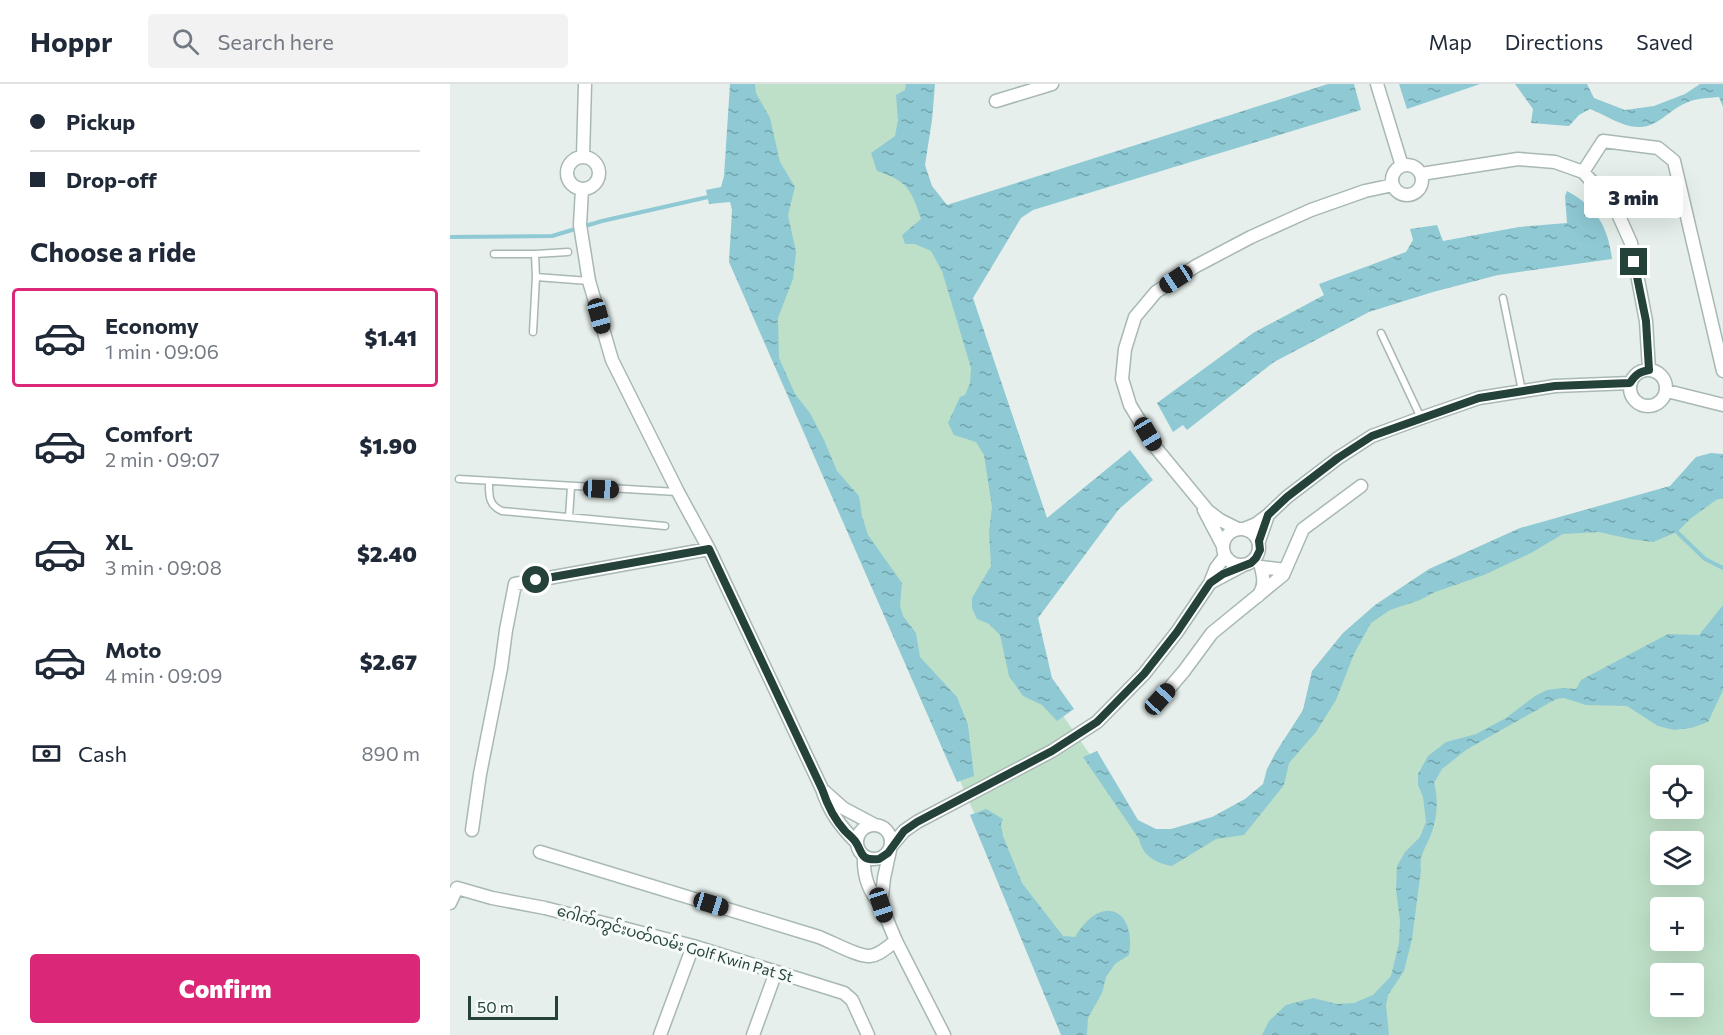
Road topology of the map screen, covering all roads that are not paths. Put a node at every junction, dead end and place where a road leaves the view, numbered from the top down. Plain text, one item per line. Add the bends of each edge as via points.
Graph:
1 (585, 84) edge
2 (1052, 84) edge
3 (1377, 84) edge
4 (996, 101) dead end
5 (583, 157) junction
6 (1402, 166) junction
7 (1583, 172) junction
8 (1420, 174) junction
9 (1393, 184) junction
10 (582, 189) junction
11 (568, 252) dead end
12 (494, 254) dead end
13 (535, 254) junction
14 (536, 277) junction
15 (589, 281) junction
16 (1503, 298) dead end
17 (533, 332) dead end
18 (1380, 333) dead end
19 (1649, 370) junction
20 (1723, 371) edge
21 (1630, 383) junction
22 (1667, 391) junction
23 (1522, 392) junction
24 (1723, 405) edge
25 (1421, 418) junction
26 (459, 479) dead end
27 (489, 481) junction
28 (1361, 486) dead end
29 (570, 487) junction
30 (678, 492) junction
31 (1198, 499) junction
32 (1268, 515) junction
33 (569, 517) junction
34 (665, 526) dead end
35 (1241, 529) junction
36 (1259, 541) junction
37 (709, 549) junction
38 (1224, 551) junction
39 (1259, 563) junction
40 (1242, 566) junction
41 (1285, 570) junction
42 (1210, 583) junction
43 (1258, 597) junction
44 (1160, 699) dead end
45 (822, 789) junction
46 (917, 822) junction
47 (879, 826) junction
48 (472, 830) dead end
49 (856, 842) junction
50 (891, 847) junction
51 (540, 852) dead end
52 (864, 856) junction
53 (450, 903) edge
54 (881, 905) junction
55 (896, 941) junction
56 (693, 946) junction
57 (776, 972) junction
58 (660, 1035) edge
59 (753, 1035) edge
60 (868, 1035) edge
61 (944, 1035) edge

1 - 5 street
2 - 4 street
3 - 6 street
5 - 10 street via 574,159 568,169 570,182
5 - 10 street via 596,164 599,174 594,185
6 - 8 street via 1413,166
6 - 9 street via 1393,173
7 - 8 street via 1555,162 1518,159
7 - 19 street via 1614,205 1630,243 1646,321
7 - 20 street via 1603,141 1658,148 1674,161
8 - 9 street via 1420,188 1412,194 1398,192
9 - 31 street via 1311,210 1251,237 1156,292 1135,317 1125,349 1122,379 1130,405 1156,448
10 - 15 street via 580,225
11 - 13 lane
12 - 13 lane
13 - 14 lane
14 - 15 lane
14 - 17 lane
15 - 30 street via 612,360
16 - 23 lane
18 - 25 lane
19 - 21 street via 1641,371
19 - 22 street via 1664,378
21 - 22 street via 1632,397 1640,405 1654,406
21 - 23 street via 1555,386
22 - 24 street
23 - 25 street via 1479,398
25 - 32 street via 1372,436 1338,458
26 - 27 lane
27 - 29 lane
27 - 33 lane via 489,498 494,508
28 - 41 street via 1303,529
29 - 30 lane
29 - 33 lane
30 - 37 street
31 - 35 street via 1214,516
31 - 38 street
32 - 35 street
32 - 36 street
33 - 34 lane
35 - 36 street via 1252,532
35 - 38 street via 1225,537
36 - 39 street
37 - 45 street
37 - 48 street via 515,584
38 - 40 street via 1231,562
38 - 42 street
39 - 40 street
39 - 41 street
39 - 43 street via 1264,579
40 - 42 street
41 - 43 street
42 - 46 street via 1144,674 1097,722 1052,751
43 - 44 street via 1212,633
45 - 47 street via 843,808
45 - 49 street via 836,820
46 - 47 street
46 - 50 street
47 - 49 street via 866,826
47 - 50 street via 888,833
49 - 52 street
50 - 52 street via 879,859
50 - 54 street
51 - 55 street via 809,934 862,954 871,956
52 - 54 street via 866,882
53 - 56 street, ဂေါက်ကွင်းပတ်လမ်း Golf Kwin Pat St via 457,888
54 - 55 street
55 - 61 street
56 - 57 street, ဂေါက်ကွင်းပတ်လမ်း Golf Kwin Pat St
56 - 58 street
57 - 59 street
57 - 60 street, ဂေါက်ကွင်းပတ်လမ်း Golf Kwin Pat St via 843,993 852,1000

